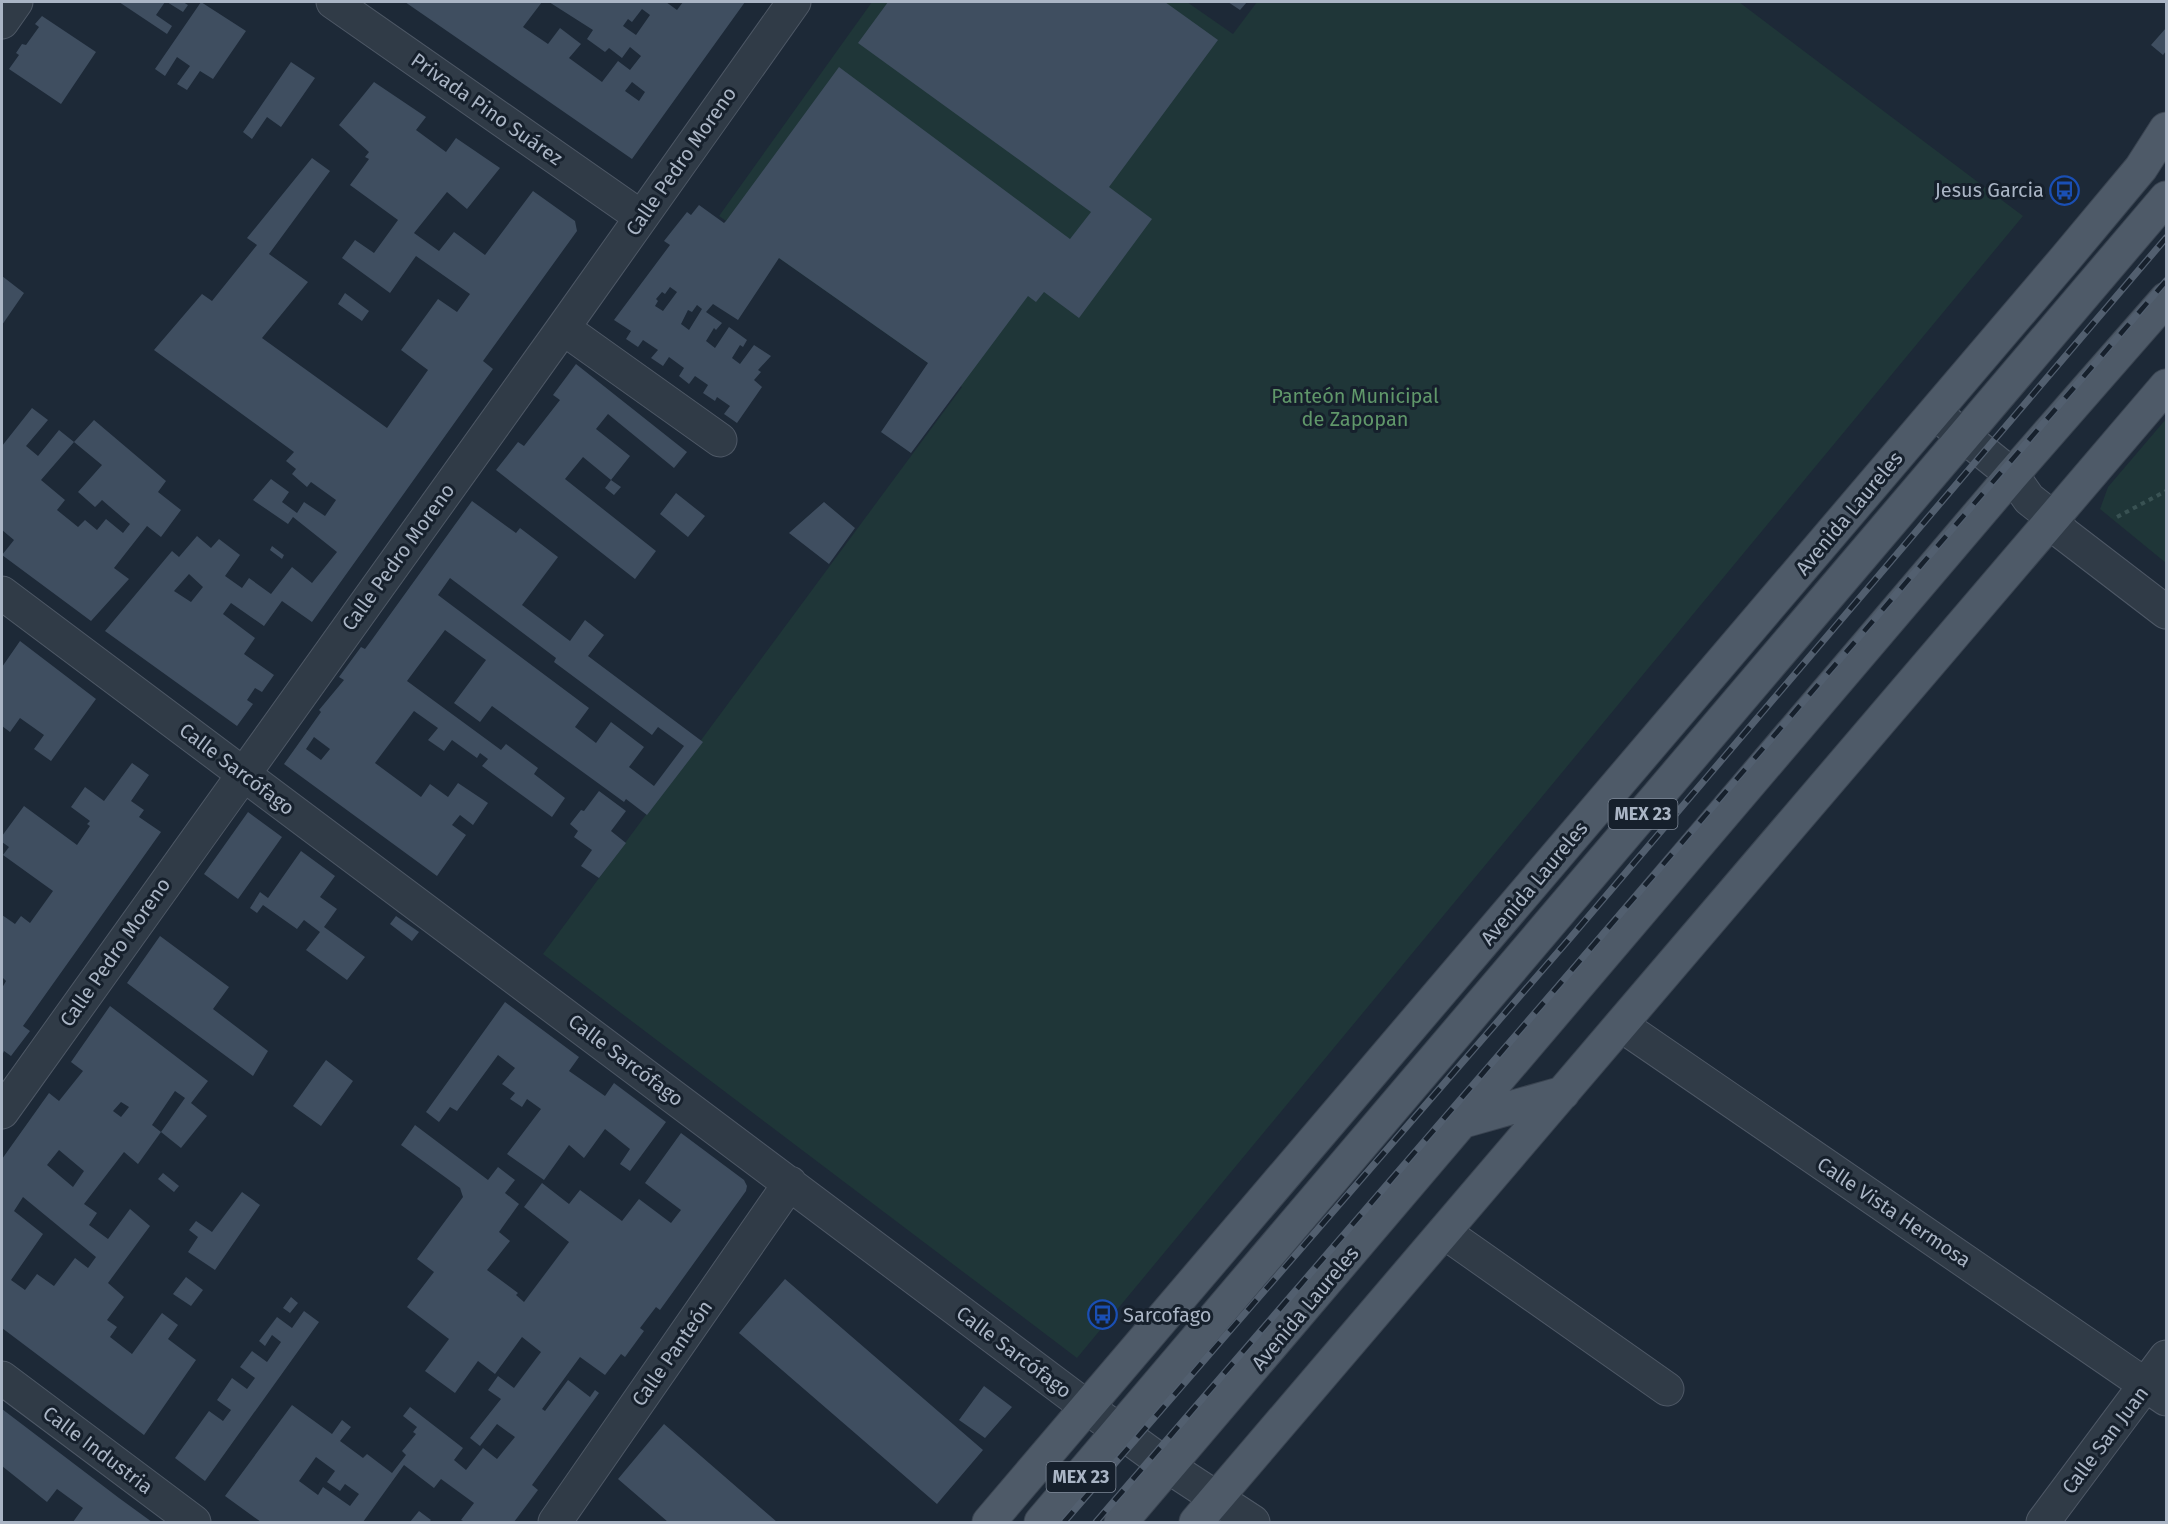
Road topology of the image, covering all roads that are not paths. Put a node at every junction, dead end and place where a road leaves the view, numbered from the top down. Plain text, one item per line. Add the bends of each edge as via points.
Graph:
1 (16, 2) edge
2 (333, 2) edge
3 (794, 2) edge
4 (2, 22) edge
5 (2166, 129) edge
6 (2166, 198) edge
7 (641, 217) junction
8 (2166, 299) edge
9 (563, 328) junction
10 (2166, 387) edge
11 (1935, 413) junction
12 (720, 440) dead end
13 (1958, 442) junction
14 (2024, 495) junction
15 (1838, 584) junction
16 (2, 593) edge
17 (1779, 596) junction
18 (2166, 612) edge
19 (243, 773) junction
20 (1621, 1025) junction
21 (1563, 1093) junction
22 (2, 1112) edge
23 (1464, 1121) junction
24 (790, 1183) junction
25 (1444, 1232) junction
26 (2166, 1357) edge
27 (2, 1378) edge
28 (1667, 1389) dead end
29 (2156, 1392) edge
30 (1088, 1408) junction
31 (1121, 1431) junction
32 (1169, 1467) junction
33 (1206, 1511) edge
34 (194, 1522) edge
35 (555, 1522) edge
36 (989, 1522) edge
37 (1041, 1522) edge
38 (1121, 1522) edge
39 (1253, 1522) edge
40 (2043, 1522) edge

1 - 4 street
2 - 7 street, Privada Pino Suárez
3 - 7 street, Calle Pedro Moreno
5 - 11 main road, Avenida Laureles via 2141,168
6 - 13 main road, Avenida Laureles / MEX 23
7 - 9 street, Calle Pedro Moreno
8 - 14 main road, Avenida Laureles / MEX 23
9 - 12 street
9 - 19 street, Calle Pedro Moreno
10 - 14 main road, Avenida Laureles
11 - 13 street
11 - 17 main road, Avenida Laureles
13 - 14 street
13 - 15 main road, Avenida Laureles / MEX 23
14 - 18 street via 2063,533
14 - 20 main road, Avenida Laureles
14 - 23 main road, Avenida Laureles / MEX 23
15 - 17 main road
15 - 31 main road, Avenida Laureles / MEX 23
16 - 19 street, Calle Sarcófago
17 - 30 main road, Avenida Laureles
19 - 22 street, Calle Pedro Moreno
19 - 24 street, Calle Sarcófago
20 - 21 main road, Avenida Laureles
20 - 29 street, Calle Vista Hermosa
21 - 23 main road
21 - 25 main road, Avenida Laureles
23 - 32 main road, Avenida Laureles / MEX 23
24 - 30 street, Calle Sarcófago
24 - 35 street, Calle Panteón
25 - 28 street
25 - 33 main road, Avenida Laureles
26 - 29 street, Calle San Juan
27 - 34 street, Calle Industria
29 - 40 street, Calle San Juan
30 - 31 street, Calle Sarcófago
30 - 36 main road, Avenida Laureles
31 - 32 street, Calle Sarcófago
31 - 37 main road, Avenida Laureles / MEX 23
32 - 33 street, Calle Sarcófago
32 - 38 main road, Avenida Laureles / MEX 23
33 - 39 street, Calle Sarcófago

